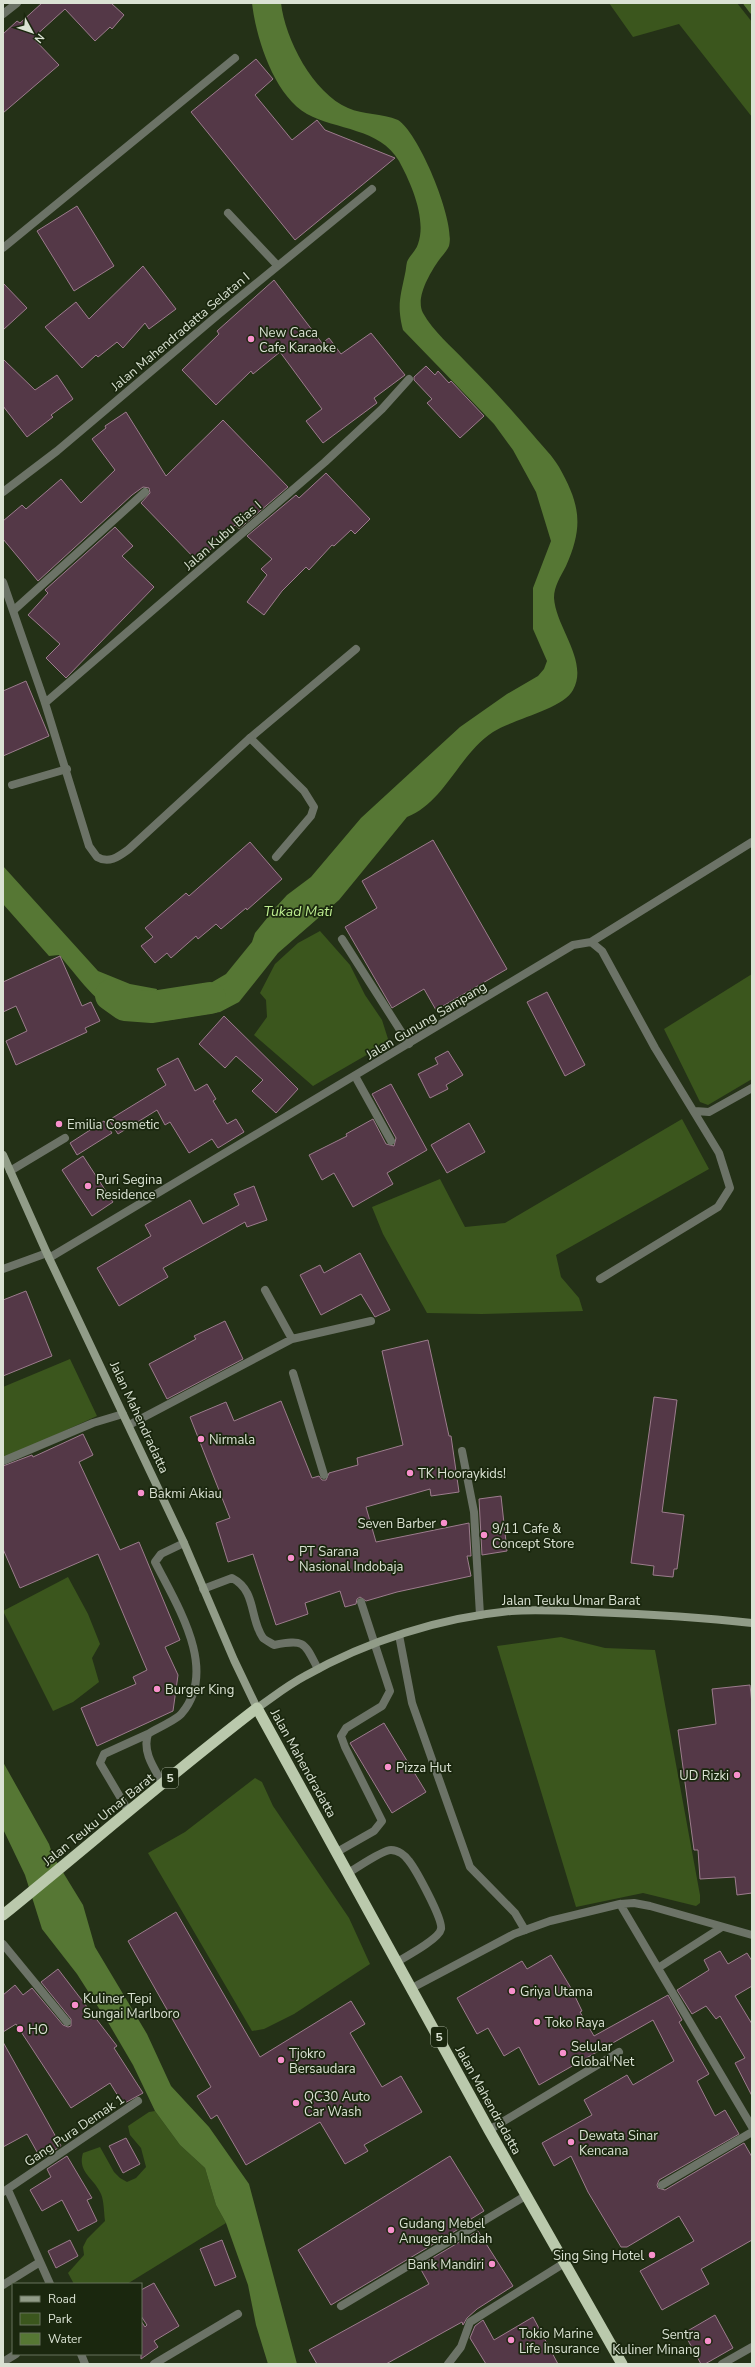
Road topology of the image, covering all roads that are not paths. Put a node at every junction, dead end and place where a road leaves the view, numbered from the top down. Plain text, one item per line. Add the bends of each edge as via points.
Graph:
1 (17, 3) edge
2 (3, 14) edge
3 (235, 58) dead end
4 (372, 189) dead end
5 (228, 213) dead end
6 (3, 248) edge
7 (277, 265) junction
8 (409, 379) dead end
9 (3, 492) edge
10 (145, 492) dead end
11 (3, 582) edge
12 (14, 610) junction
13 (356, 649) dead end
14 (45, 703) junction
15 (250, 738) junction
16 (67, 768) junction
17 (12, 785) dead end
18 (752, 842) edge
19 (276, 857) dead end
20 (342, 939) dead end
21 (591, 942) junction
22 (409, 1044) junction
23 (355, 1076) junction
24 (752, 1088) edge
25 (695, 1111) junction
26 (65, 1138) dead end
27 (390, 1141) dead end
28 (3, 1155) edge
29 (10, 1171) junction
30 (48, 1256) junction
31 (3, 1268) edge
32 (600, 1279) dead end
33 (265, 1290) dead end
34 (371, 1321) dead end
35 (292, 1339) junction
36 (293, 1373) dead end
37 (123, 1414) junction
38 (128, 1425) junction
39 (462, 1451) dead end
40 (3, 1461) edge
41 (324, 1475) dead end
42 (184, 1543) junction
43 (203, 1589) junction
44 (361, 1602) dead end
45 (480, 1615) junction
46 (752, 1623) edge
47 (399, 1635) junction
48 (374, 1644) junction
49 (318, 1669) junction
50 (257, 1708) junction
51 (148, 1734) junction
52 (163, 1784) junction
53 (129, 1812) junction
54 (337, 1852) junction
55 (348, 1873) junction
56 (620, 1904) junction
57 (3, 1915) edge
58 (722, 1927) junction
59 (525, 1930) junction
60 (752, 1935) edge
61 (3, 1944) edge
62 (397, 1962) junction
63 (658, 1968) junction
64 (412, 1988) junction
65 (68, 2022) dead end
66 (619, 2052) dead end
67 (138, 2101) dead end
68 (752, 2127) edge
69 (489, 2130) junction
70 (752, 2132) edge
71 (662, 2186) dead end
72 (5, 2191) edge
73 (527, 2195) junction
74 (40, 2262) junction
75 (566, 2262) junction
76 (50, 2283) edge
77 (3, 2285) edge
78 (341, 2306) dead end
79 (238, 2314) dead end
80 (752, 2347) edge
81 (14, 2355) edge
82 (3, 2362) edge
83 (154, 2364) edge
84 (448, 2364) edge
85 (622, 2364) edge
86 (722, 2364) edge

1 - 2 street
3 - 6 street
4 - 7 street, Jalan Mahendradatta Selatan I
5 - 7 street
7 - 9 street, Jalan Mahendradatta Selatan I via 56,452
8 - 14 street, Jalan Kubu Bias I via 382,409 325,462
10 - 12 street
11 - 12 street
12 - 14 street
13 - 15 street
14 - 16 street
15 - 16 street via 129,849 108,860 97,857 89,846
15 - 19 street via 304,790 314,807 311,816
16 - 17 street
18 - 21 street
20 - 22 street
21 - 22 street, Jalan Gunung Sampang via 573,945
21 - 25 street via 602,951 655,1048
22 - 23 street, Jalan Gunung Sampang
23 - 27 street
23 - 30 street, Jalan Gunung Sampang
24 - 25 street via 709,1112
25 - 32 street via 719,1153 730,1188 718,1207
26 - 29 street
28 - 29 main road, Jalan Mahendradatta
29 - 30 main road, Jalan Mahendradatta
30 - 31 street, Jalan Gunung Sampang
30 - 37 main road, Jalan Mahendradatta
33 - 35 street
34 - 35 street
35 - 38 street
36 - 41 street
37 - 38 main road, Jalan Mahendradatta
37 - 40 street via 94,1423
38 - 42 main road, Jalan Mahendradatta
39 - 45 street via 474,1512
42 - 43 main road, Jalan Mahendradatta
42 - 51 street via 161,1554 155,1562 190,1631 197,1668 195,1685 191,1699 181,1714
43 - 49 street via 232,1578 239,1582 246,1590 264,1638 274,1645 295,1641 306,1646
43 - 50 main road, Jalan Mahendradatta
44 - 48 street
45 - 46 main road, Jalan Teuku Umar Barat via 512,1611 575,1611
45 - 47 main road, Jalan Teuku Umar Barat via 427,1626
47 - 48 main road, Jalan Teuku Umar Barat
47 - 59 street via 412,1703 470,1866 514,1913
48 - 49 main road, Jalan Teuku Umar Barat
48 - 54 street via 390,1691 382,1706 346,1728 341,1736 344,1747 382,1821 374,1831
49 - 50 main road, Jalan Teuku Umar Barat
50 - 52 highway, Jalan Teuku Umar Barat / 5
50 - 54 highway, Jalan Mahendradatta / 5
51 - 52 street via 145,1743 148,1757
51 - 53 street via 104,1754 100,1763
52 - 53 highway, Jalan Teuku Umar Barat / 5
53 - 57 highway, Jalan Teuku Umar Barat / 5
54 - 55 highway, Jalan Mahendradatta / 5
55 - 62 highway, Jalan Mahendradatta / 5
55 - 62 street via 390,1850 398,1851 409,1861 435,1910 441,1930 437,1937
56 - 58 street via 650,1906
56 - 59 street via 550,1921
56 - 63 street
58 - 60 street
58 - 63 street
59 - 64 street
61 - 65 street
62 - 64 highway, Jalan Mahendradatta / 5
63 - 68 street
64 - 69 highway, Jalan Mahendradatta / 5
66 - 69 street
67 - 72 street, Gang Pura Demak 1
69 - 73 highway, Jalan Mahendradatta / 5
70 - 71 street
72 - 74 street
73 - 75 highway, Jalan Mahendradatta / 5
73 - 78 street
74 - 76 street
74 - 77 street
75 - 84 street via 470,2322 462,2347
75 - 85 highway, Jalan Mahendradatta / 5
79 - 83 street
80 - 86 street
81 - 82 street

